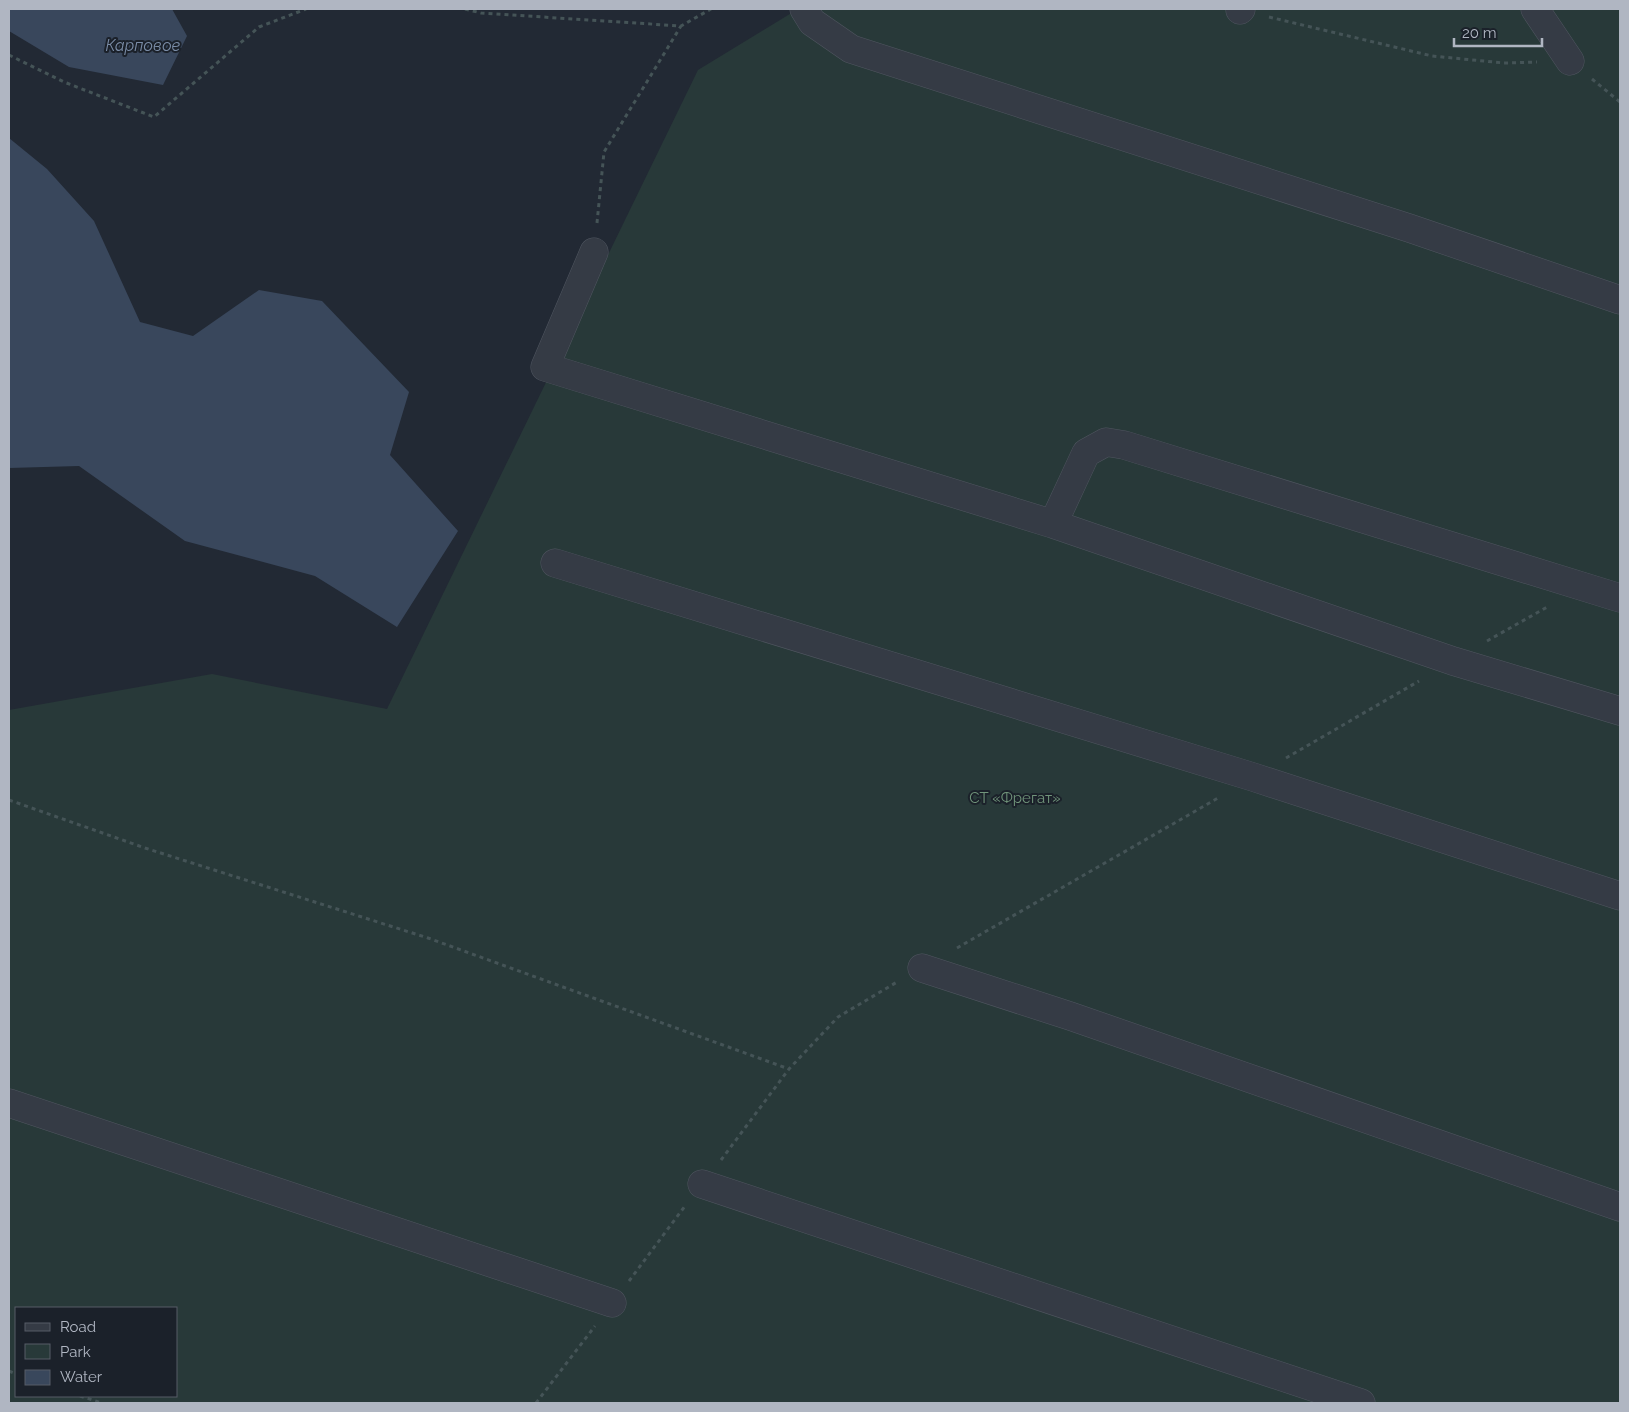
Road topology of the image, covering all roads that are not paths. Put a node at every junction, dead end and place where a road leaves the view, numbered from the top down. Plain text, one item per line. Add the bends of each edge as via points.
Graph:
1 (804, 9) edge
2 (1535, 9) edge
3 (1570, 61) road end
4 (594, 252) road end
5 (1620, 300) edge
6 (1053, 524) junction
7 (555, 563) dead end
8 (1620, 598) edge
9 (1620, 711) edge
10 (1620, 896) edge
11 (922, 968) road end
12 (9, 1103) edge
13 (702, 1184) road end
14 (1620, 1208) edge
15 (612, 1303) road end
16 (1361, 1403) edge

1 - 5 street via 812,22 851,49 1409,228
2 - 3 street
4 - 6 street via 545,367
6 - 8 street via 1086,453 1106,442
6 - 9 street via 1453,661
7 - 10 street via 1254,777
11 - 14 street via 1070,1016
12 - 15 street
13 - 16 street

